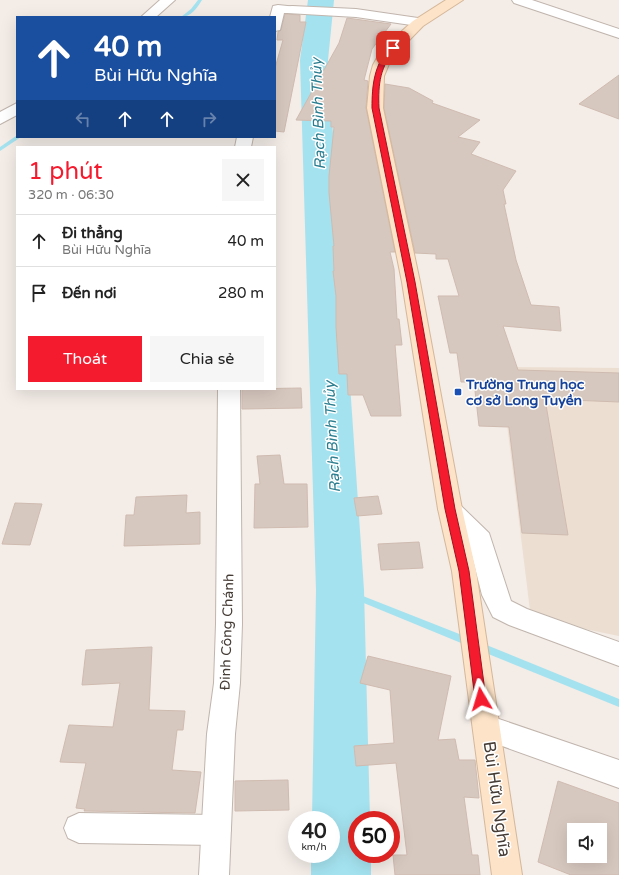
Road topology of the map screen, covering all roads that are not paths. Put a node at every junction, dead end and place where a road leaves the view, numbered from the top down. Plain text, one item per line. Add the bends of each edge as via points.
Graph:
1 (168, 0) edge
2 (456, 0) edge
3 (519, 0) edge
4 (283, 6) edge
5 (149, 16) edge
6 (418, 22) junction
7 (276, 24) edge
8 (619, 34) edge
9 (16, 109) edge
10 (0, 119) edge
11 (229, 390) edge
12 (450, 509) junction
13 (619, 654) edge
14 (487, 728) junction
15 (619, 774) edge
16 (78, 828) dead end
17 (216, 830) junction
18 (214, 875) edge
19 (507, 875) edge

1 - 5 street
2 - 6 main road
3 - 8 street
4 - 6 street
4 - 7 street
6 - 12 main road via 380,66 375,90 376,108 411,282
9 - 10 street
11 - 17 street, Đinh Công Chánh via 230,624
12 - 13 street via 480,540 495,595 502,609 518,618
12 - 14 main road, Bùi Hữu Nghĩa via 464,571
14 - 15 street
14 - 19 main road, Bùi Hữu Nghĩa
16 - 17 street
17 - 18 street, Đinh Công Chánh

